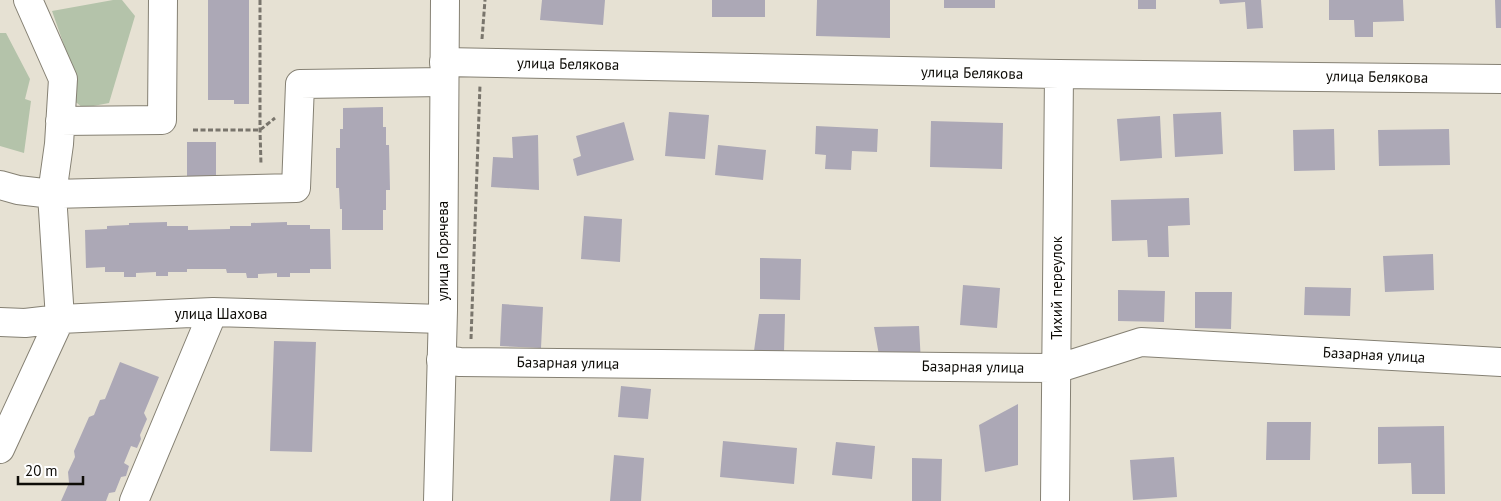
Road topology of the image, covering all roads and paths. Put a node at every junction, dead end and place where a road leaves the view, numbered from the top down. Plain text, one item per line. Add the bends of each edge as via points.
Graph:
1 (28, 0) edge
2 (163, 0) edge
3 (260, 0) edge
4 (445, 0) edge
5 (484, 0) edge
6 (481, 63) junction
7 (444, 72) junction
8 (1059, 74) junction
9 (1501, 78) edge
10 (299, 99) junction
11 (60, 121) junction
12 (193, 130) dead end
13 (260, 130) junction
14 (0, 185) edge
15 (263, 188) junction
16 (52, 194) junction
17 (473, 310) dead end
18 (213, 312) junction
19 (60, 319) junction
20 (442, 319) junction
21 (0, 322) edge
22 (441, 360) junction
23 (1501, 362) edge
24 (1056, 369) junction
25 (0, 449) edge
26 (134, 501) edge
27 (438, 501) edge
28 (1055, 501) edge

1 - 11 street via 63,79
2 - 11 street via 162,120
3 - 13 path
4 - 7 street, улица Горячева
5 - 6 path
6 - 7 street, улица Белякова
6 - 8 street, улица Белякова
6 - 17 path
7 - 10 street, улица Белякова via 300,84
7 - 20 street, улица Горячева
8 - 9 street, улица Белякова
8 - 24 street, Тихий переулок
10 - 13 path
10 - 15 street via 296,188
11 - 16 street
12 - 13 path
13 - 15 path
14 - 16 street
15 - 16 street
16 - 19 street
18 - 19 street, улица Шахова
18 - 20 street, улица Шахова
18 - 26 street
19 - 21 street, улица Шахова
19 - 25 street
20 - 22 street, улица Горячева
22 - 24 street, Базарная улица
22 - 27 street, улица Горячева
23 - 24 street, Базарная улица via 1140,342
24 - 28 street, Тихий переулок

